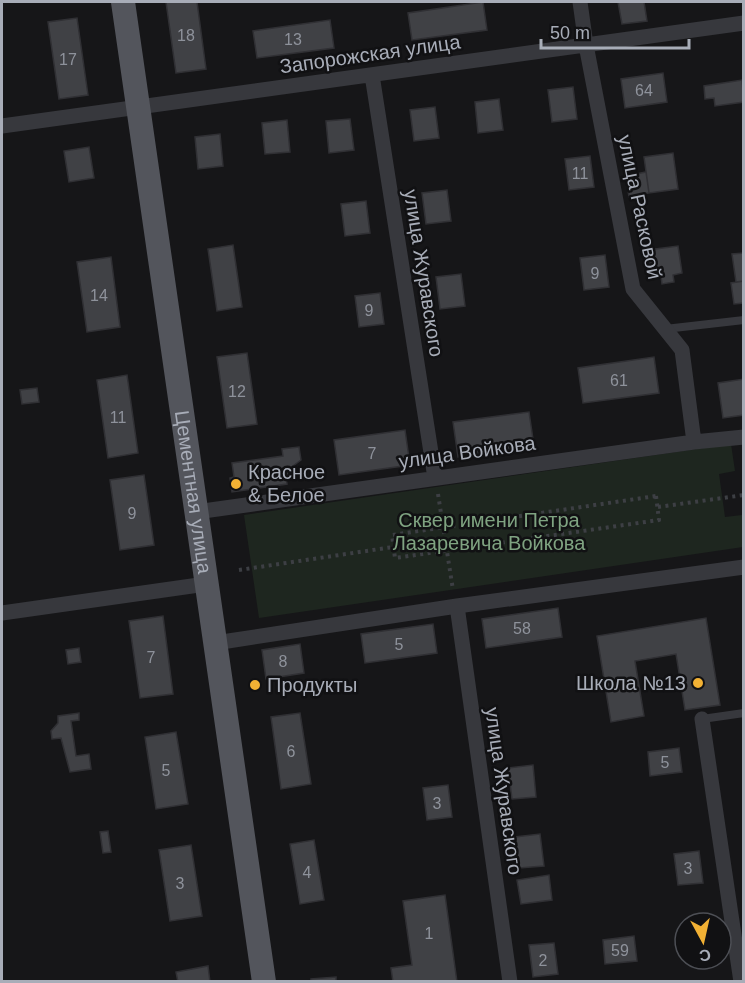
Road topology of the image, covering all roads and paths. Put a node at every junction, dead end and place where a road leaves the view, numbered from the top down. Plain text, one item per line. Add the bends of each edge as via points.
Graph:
1 (123, 2) edge
2 (580, 2) edge
3 (744, 22) edge
4 (586, 45) junction
5 (372, 75) junction
6 (138, 107) junction
7 (2, 126) edge
8 (744, 320) edge
9 (665, 329) junction
10 (744, 437) edge
11 (694, 442) junction
12 (435, 478) junction
13 (744, 495) edge
14 (657, 507) junction
15 (196, 512) junction
16 (443, 528) junction
17 (393, 547) junction
18 (446, 551) junction
19 (744, 567) edge
20 (238, 570) dead end
21 (206, 584) junction
22 (457, 606) junction
23 (2, 613) edge
24 (215, 643) junction
25 (744, 713) edge
26 (702, 719) joint
27 (264, 981) edge
28 (510, 981) edge
29 (741, 981) edge

1 - 6 main road, Цементная улица
2 - 4 street, улица Расковой
3 - 4 street, Запорожская улица
4 - 5 street, Запорожская улица
4 - 9 street, улица Расковой via 633,289
5 - 6 street, Запорожская улица
5 - 12 street, улица Журавского
6 - 7 street, Запорожская улица
6 - 15 main road, Цементная улица
8 - 9 lane
9 - 11 street, улица Расковой via 682,350
10 - 11 street, улица Войкова
11 - 12 street, улица Войкова
12 - 15 street, улица Войкова
12 - 16 path
13 - 14 path
14 - 16 path via 656,496
14 - 18 path via 659,520
15 - 21 main road, Цементная улица
16 - 17 path via 392,535
16 - 18 path
17 - 18 path via 395,558
17 - 20 path
18 - 22 path
19 - 22 street
21 - 23 street
21 - 24 main road, Цементная улица
22 - 24 street
22 - 28 street, улица Журавского
24 - 27 main road, Цементная улица
25 - 26 lane
26 - 29 street

